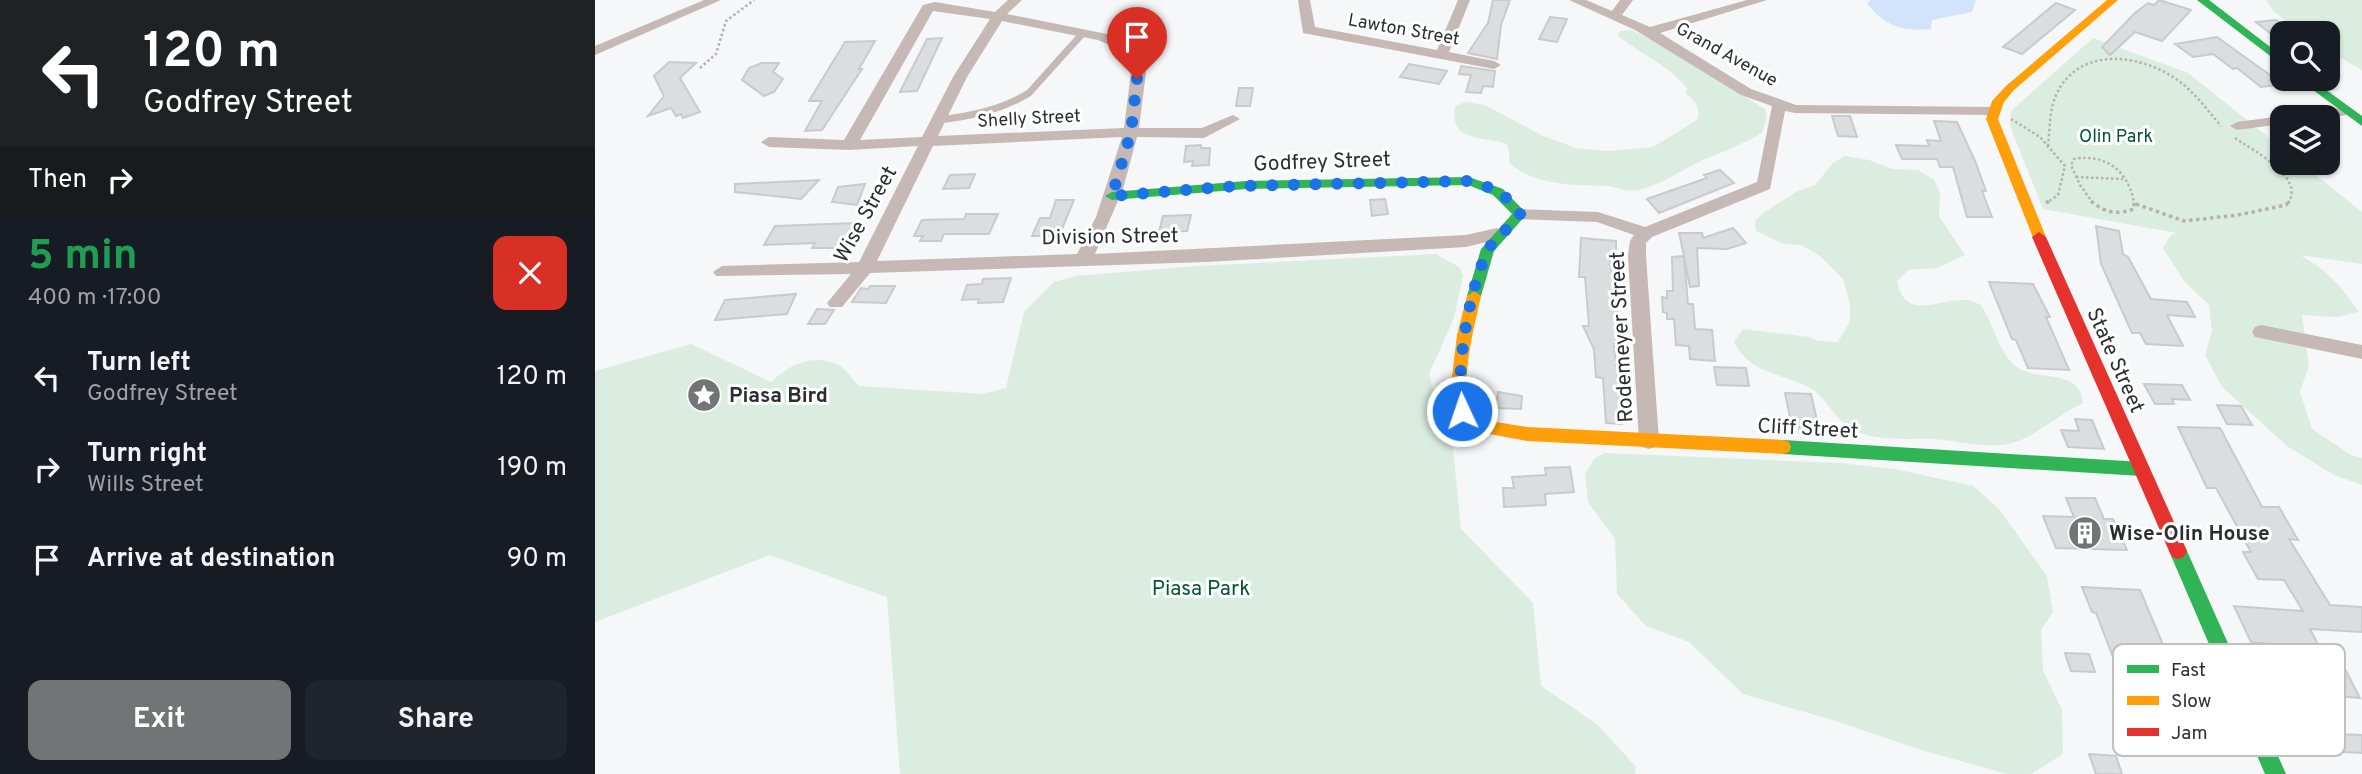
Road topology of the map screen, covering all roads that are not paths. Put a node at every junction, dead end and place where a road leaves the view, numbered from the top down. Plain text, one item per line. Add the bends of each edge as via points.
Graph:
1 (715, 0) edge
2 (1016, 0) edge
3 (1304, 0) edge
4 (1464, 0) edge
5 (1575, 0) edge
6 (1627, 0) edge
7 (1761, 0) edge
8 (2113, 0) edge
9 (2202, 0) edge
10 (1615, 15) junction
11 (996, 17) junction
12 (1649, 32) junction
13 (1083, 33) junction
14 (595, 51) edge
15 (2270, 53) edge
16 (1441, 56) junction
17 (1494, 65) dead end
18 (2320, 91) edge
19 (1779, 105) junction
20 (2348, 111) junction
21 (2340, 112) edge
22 (2000, 114) junction
23 (1233, 119) dead end
24 (939, 120) junction
25 (2270, 122) edge
26 (2362, 122) edge
27 (2230, 130) road end
28 (1131, 132) junction
29 (769, 142) dead end
30 (929, 143) junction
31 (849, 145) junction
32 (1112, 196) junction
33 (1520, 214) junction
34 (1646, 233) junction
35 (1497, 234) junction
36 (1083, 259) junction
37 (866, 266) junction
38 (722, 272) dead end
39 (836, 303) dead end
40 (2261, 332) dead end
41 (2362, 352) edge
42 (1649, 441) junction
43 (2141, 469) junction
44 (2218, 644) edge
45 (2268, 756) edge
46 (2276, 774) edge

1 - 14 street
2 - 11 street, Wise Street
3 - 16 street, Lawton Street via 1308,30
4 - 16 street
5 - 10 street, Grand Avenue
6 - 10 street
7 - 12 street
8 - 22 street via 2010,88
9 - 15 street
10 - 12 street, Grand Avenue
11 - 13 street
11 - 24 street, Wise Street
11 - 31 street via 935,6 924,13
12 - 19 street, Grand Avenue via 1746,92
13 - 24 lane via 1018,100 992,111
13 - 28 street via 1115,40 1136,52
16 - 17 street, Lawton Street
18 - 20 street
19 - 22 street, Grand Avenue
19 - 34 street, Rodemeyer Street via 1764,185
20 - 21 street
20 - 26 street
22 - 43 street, State Street via 1992,119 1999,139
23 - 28 street, Shelly Street via 1203,133
24 - 30 street, Wise Street
25 - 27 street
28 - 30 street, Shelly Street
28 - 32 street
29 - 31 street, Shelly Street
30 - 31 street, Shelly Street
30 - 37 street, Wise Street
32 - 33 street, Godfrey Street via 1237,186 1469,181 1510,199
32 - 36 street
33 - 34 street via 1598,217
33 - 35 street
34 - 42 street, Rodemeyer Street via 1638,241 1637,256
35 - 36 street, Division Street via 1466,241
35 - 42 street, Cliff Street via 1478,278 1461,359 1462,411 1475,424 1494,430
36 - 37 street, Division Street
37 - 38 street, Division Street
37 - 39 street, Wise Street
40 - 41 street
42 - 43 street, Cliff Street
43 - 44 street, State Street
45 - 46 street, State Street

